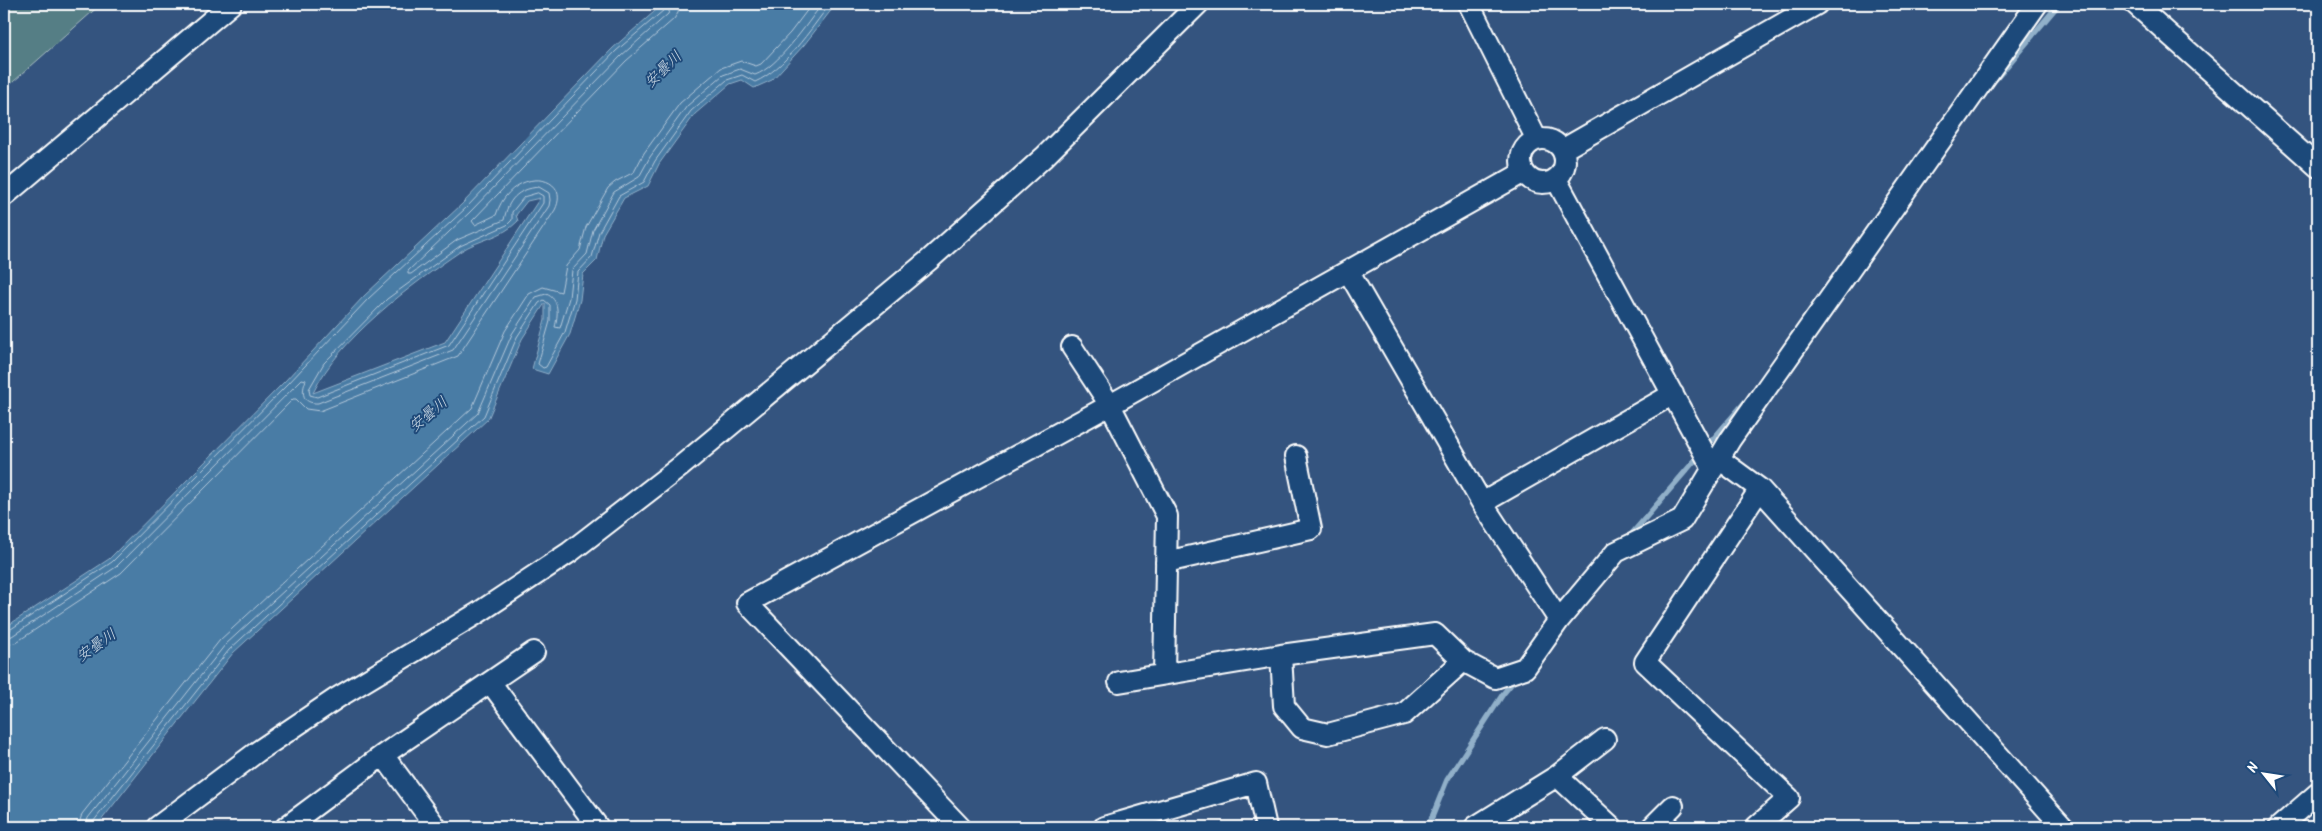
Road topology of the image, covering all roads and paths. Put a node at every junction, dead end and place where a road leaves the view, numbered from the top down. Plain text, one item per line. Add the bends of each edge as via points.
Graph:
1 (231, 4) edge
2 (1198, 4) edge
3 (1468, 4) edge
4 (1817, 4) edge
5 (2038, 4) edge
6 (2135, 4) edge
7 (1538, 140) junction
8 (1562, 150) junction
9 (2318, 167) edge
10 (1524, 172) junction
11 (1556, 179) junction
12 (4, 196) edge
13 (1348, 271) junction
14 (1072, 347) dead end
15 (1673, 394) junction
16 (1110, 405) junction
17 (1296, 456) dead end
18 (1716, 464) junction
19 (1760, 489) junction
20 (1482, 504) junction
21 (1166, 562) junction
22 (1559, 620) junction
23 (534, 652) dead end
24 (1281, 655) junction
25 (1463, 661) junction
26 (1164, 674) junction
27 (490, 682) junction
28 (1119, 682) dead end
29 (1605, 739) dead end
30 (383, 755) junction
31 (1557, 776) junction
32 (2318, 793) edge
33 (1673, 806) dead end
34 (157, 827) edge
35 (286, 827) edge
36 (436, 827) edge
37 (598, 827) edge
38 (960, 827) edge
39 (1104, 827) edge
40 (1266, 827) edge
41 (1475, 827) edge
42 (1612, 827) edge
43 (1652, 827) edge
44 (1756, 827) edge
45 (2063, 827) edge
46 (2278, 827) edge

1 - 12 street
2 - 34 street via 1044,157 928,260 680,467 570,552 478,613 337,698 257,752
3 - 7 street
4 - 8 street
5 - 18 street
6 - 9 street
7 - 8 street via 1551,141
7 - 10 street via 1531,142 1523,153 1521,166
8 - 11 street via 1564,162
10 - 11 street via 1535,182
10 - 13 street
11 - 15 street
13 - 16 street
13 - 20 street
14 - 16 street
15 - 18 street
15 - 20 street
16 - 21 street via 1167,516
16 - 38 street via 747,603
17 - 21 street via 1312,529
18 - 19 street
18 - 22 street via 1682,520 1616,552
19 - 44 street via 1645,662 1789,798
19 - 45 street
20 - 22 street
21 - 26 street
22 - 25 street via 1525,668 1495,678
23 - 27 street
24 - 25 street via 1435,634
24 - 25 street via 1284,706 1302,728 1328,734 1404,714
24 - 26 street
26 - 28 street
27 - 30 street
27 - 37 street
29 - 31 street
30 - 35 street
30 - 36 street
31 - 41 street
31 - 42 street
32 - 46 street
33 - 43 street
39 - 40 street via 1256,782

